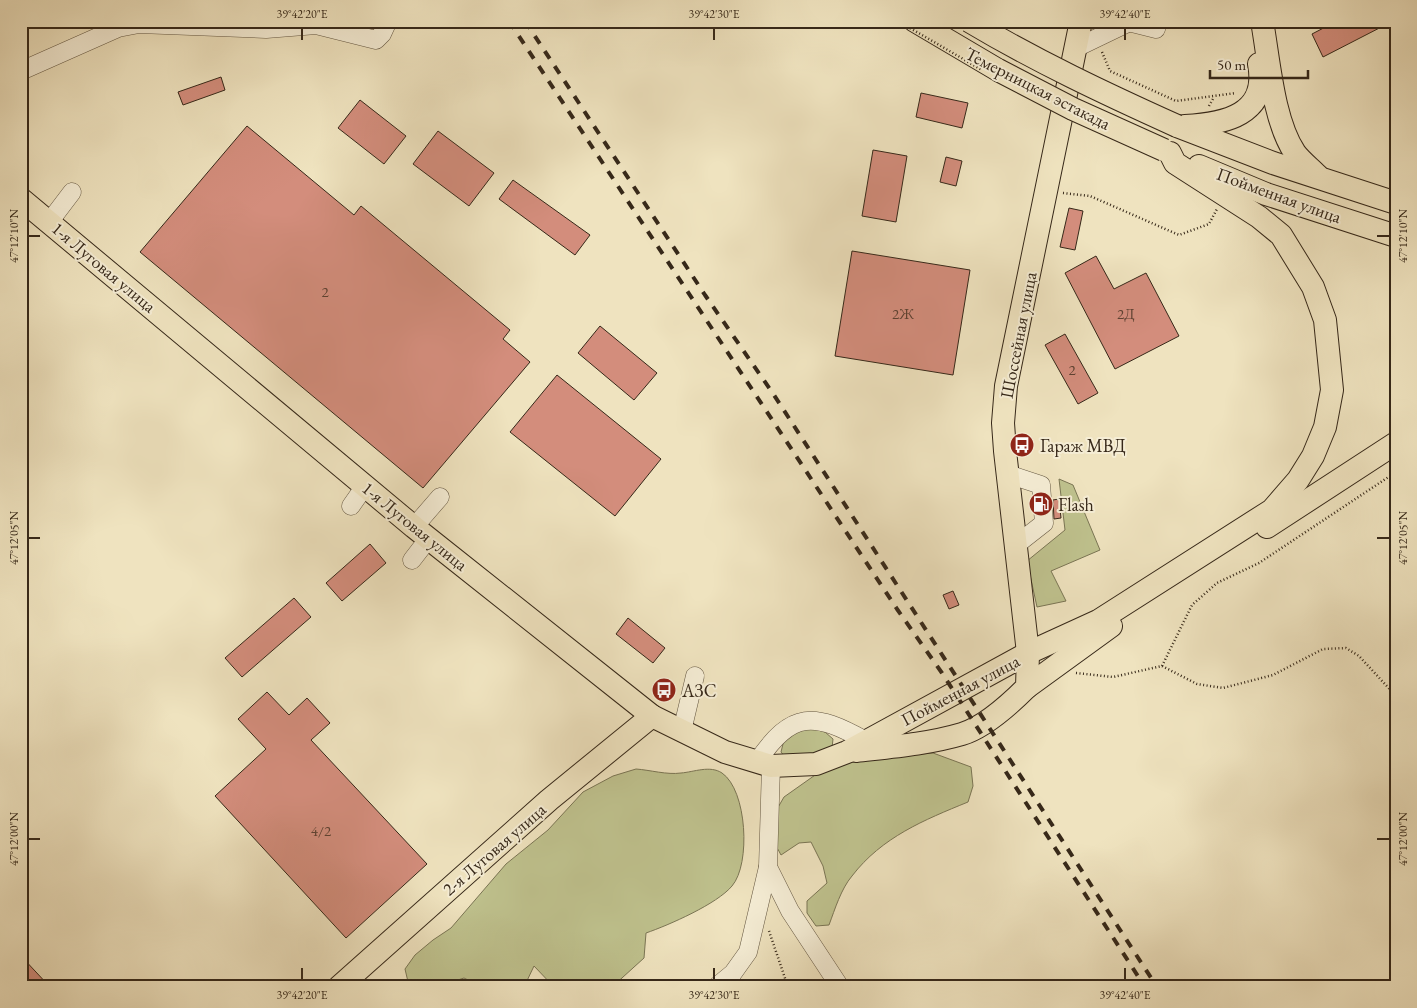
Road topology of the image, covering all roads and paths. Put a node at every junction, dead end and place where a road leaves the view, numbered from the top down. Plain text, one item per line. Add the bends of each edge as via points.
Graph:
1 (388, 21) edge
2 (915, 21) edge
3 (968, 21) edge
4 (1081, 21) edge
5 (1158, 21) edge
6 (1251, 21) edge
7 (1262, 21) edge
8 (1132, 22) edge
9 (1097, 38) junction
10 (1076, 48) junction
11 (21, 72) edge
12 (1243, 92) dead end
13 (1177, 126) junction
14 (1167, 152) junction
15 (1320, 178) junction
16 (1046, 190) junction
17 (72, 192) dead end
18 (21, 199) edge
19 (1396, 203) edge
20 (1218, 207) dead end
21 (50, 221) junction
22 (1396, 236) edge
23 (1396, 443) edge
24 (1396, 472) edge
25 (1008, 474) junction
26 (365, 486) junction
27 (440, 497) dead end
28 (351, 506) dead end
29 (422, 532) junction
30 (1016, 545) junction
31 (412, 560) dead end
32 (1028, 653) junction
33 (1162, 666) junction
34 (1054, 667) junction
35 (695, 676) dead end
36 (1027, 687) junction
37 (1396, 696) edge
38 (652, 716) junction
39 (682, 731) junction
40 (856, 746) junction
41 (764, 764) junction
42 (768, 867) junction
43 (767, 926) dead end
44 (339, 987) edge
45 (716, 987) edge
46 (788, 987) edge
47 (840, 987) edge

1 - 11 street via 376,40 316,25 266,29 139,24 118,28
2 - 14 main road, Темерницкая эстакада, bridge via 1073,109
3 - 13 main road, Темерницкая эстакада, bridge via 1084,84
4 - 10 main road, Шоссейная улица
5 - 8 street via 1156,29
6 - 13 main road via 1262,76 1259,92 1251,106 1234,118 1214,124
7 - 15 main road via 1275,100 1284,129 1296,153
8 - 9 street
9 - 10 street
9 - 12 path via 1110,71 1176,101
10 - 16 main road, Шоссейная улица
13 - 15 main road, Пойменная улица
14 - 22 main road, Пойменная улица via 1266,194
14 - 32 main road via 1175,163 1259,217 1281,235 1300,264 1325,320 1332,390 1325,427 1298,480 1272,510 1098,620
15 - 19 main road, Пойменная улица
16 - 20 path via 1090,196 1179,235 1209,224
16 - 25 main road, Шоссейная улица via 1006,386 1003,424
17 - 21 street
18 - 21 main road, 1-я Луговая улица
21 - 26 main road, 1-я Луговая улица
23 - 34 main road via 1108,628
24 - 33 path via 1259,562 1217,583 1192,605
25 - 30 main road, Шоссейная улица
25 - 30 street via 1041,485 1044,523
26 - 28 street
26 - 29 main road, 1-я Луговая улица
27 - 29 street
29 - 31 street
29 - 38 main road, 1-я Луговая улица
30 - 32 main road, Шоссейная улица
32 - 34 main road
32 - 36 main road, Пойменная улица
32 - 40 main road, Пойменная улица
33 - 34 path via 1113,677
33 - 37 path via 1197,684 1223,688 1272,676 1323,649 1346,648 1359,656
34 - 36 main road
35 - 39 street
36 - 40 main road, Пойменная улица via 1004,709 964,734 892,747
38 - 39 main road, 1-я Луговая улица
38 - 44 main road, 2-я Луговая улица via 549,800
39 - 41 main road, 1-я Луговая улица via 725,752
40 - 41 main road, 1-я Луговая улица via 816,764
40 - 41 street via 836,724 808,720 785,728 771,741
41 - 42 street
42 - 45 street via 748,952
42 - 47 street via 790,911
43 - 46 path

